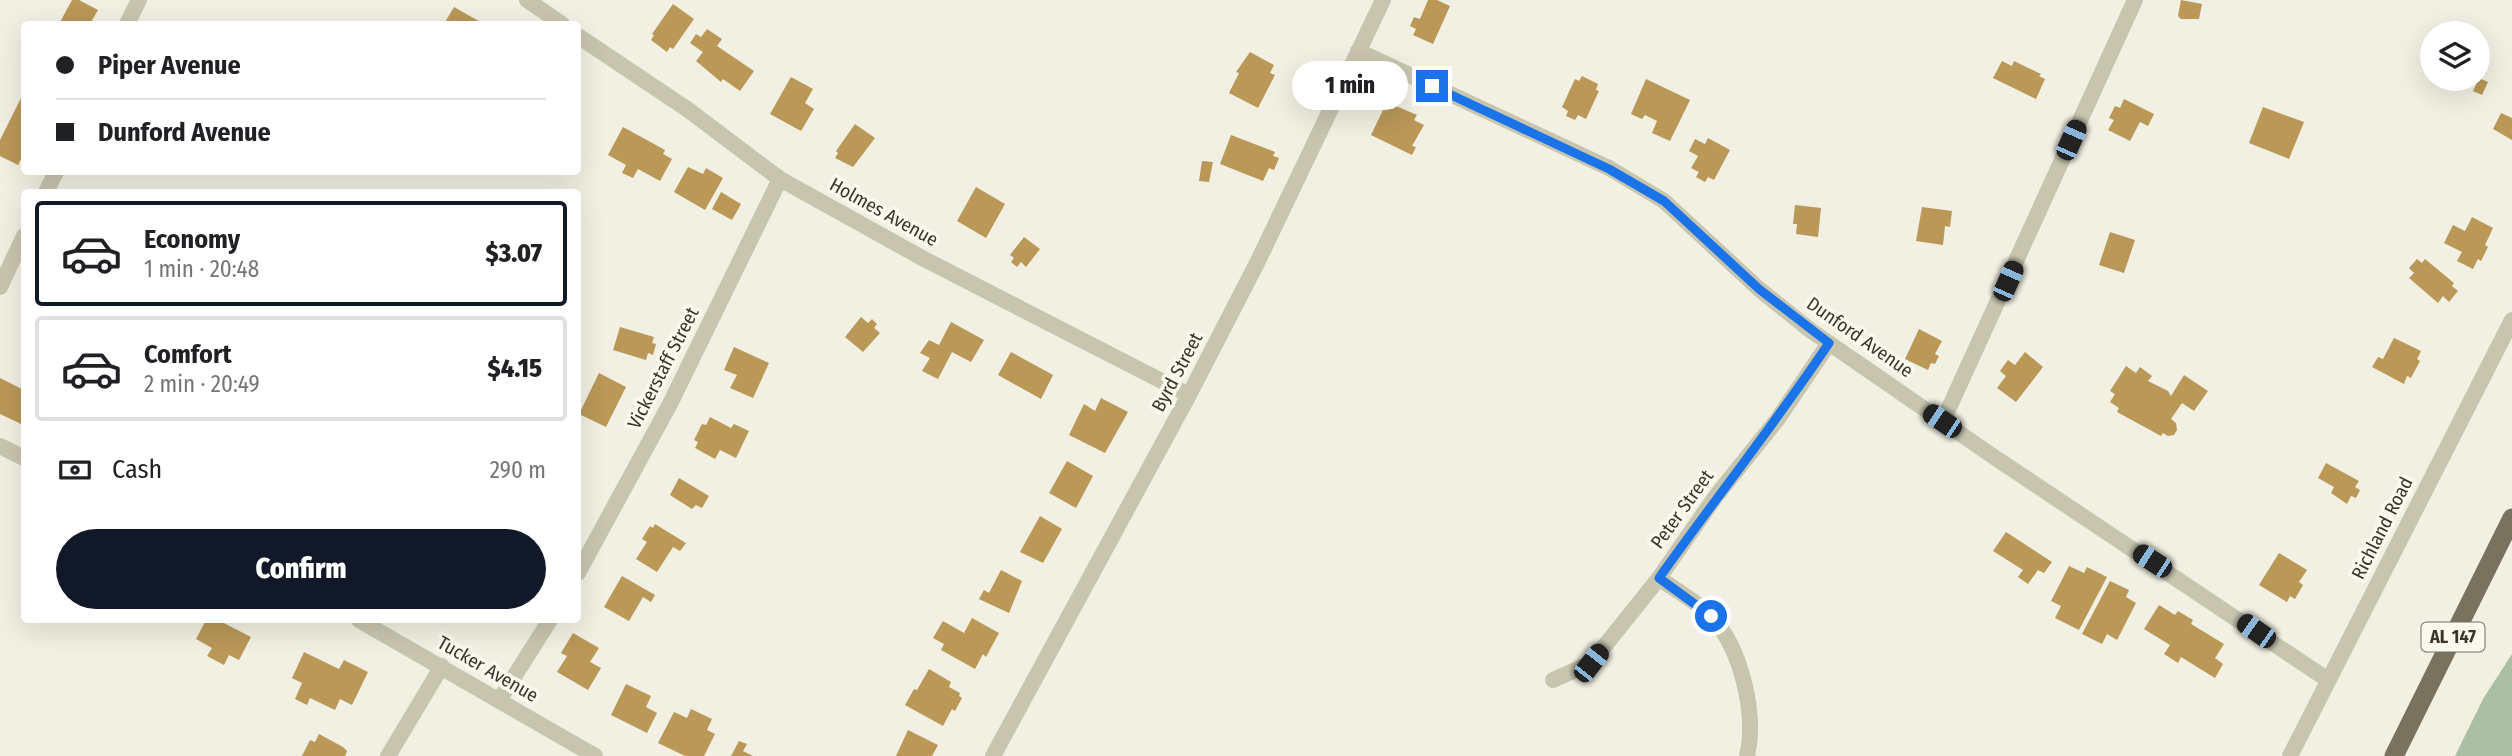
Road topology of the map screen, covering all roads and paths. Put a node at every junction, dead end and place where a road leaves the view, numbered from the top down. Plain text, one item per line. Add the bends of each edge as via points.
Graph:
1 (139, 0) edge
2 (527, 0) edge
3 (1382, 0) edge
4 (2135, 0) edge
5 (128, 21) edge
6 (558, 21) edge
7 (581, 38) edge
8 (1358, 51) junction
9 (780, 179) junction
10 (21, 242) edge
11 (0, 287) edge
12 (2512, 320) edge
13 (1829, 343) junction
14 (1189, 396) junction
15 (1942, 421) junction
16 (0, 446) edge
17 (21, 456) edge
18 (2512, 518) edge
19 (581, 567) edge
20 (1659, 578) junction
21 (364, 623) edge
22 (548, 623) edge
23 (442, 666) junction
24 (1553, 680) dead end
25 (2328, 680) junction
26 (500, 699) junction
27 (388, 756) edge
28 (595, 756) edge
29 (993, 756) edge
30 (1747, 756) edge
31 (2290, 756) edge
32 (2394, 756) edge

1 - 5 street
2 - 6 street
3 - 8 street, Byrd Street
4 - 15 street
7 - 9 street, Holmes Avenue
8 - 13 street, Dunford Avenue via 1609,169 1664,201 1759,289
8 - 14 street, Byrd Street
9 - 14 street, Holmes Avenue
9 - 19 street, Vickerstaff Street via 670,404
10 - 11 street
12 - 25 street, Richland Road
13 - 15 street, Dunford Avenue
13 - 20 street, Peter Street
14 - 29 street, Byrd Street
15 - 25 street, Dunford Avenue
16 - 17 street
18 - 32 main road, AL 147
20 - 24 street, Peter Street via 1591,663
20 - 30 street via 1711,616 1732,647 1748,696
21 - 23 street, Tucker Avenue
22 - 26 street
23 - 26 street, Tucker Avenue
23 - 27 street
25 - 31 street, Richland Road
26 - 28 street, Tucker Avenue

